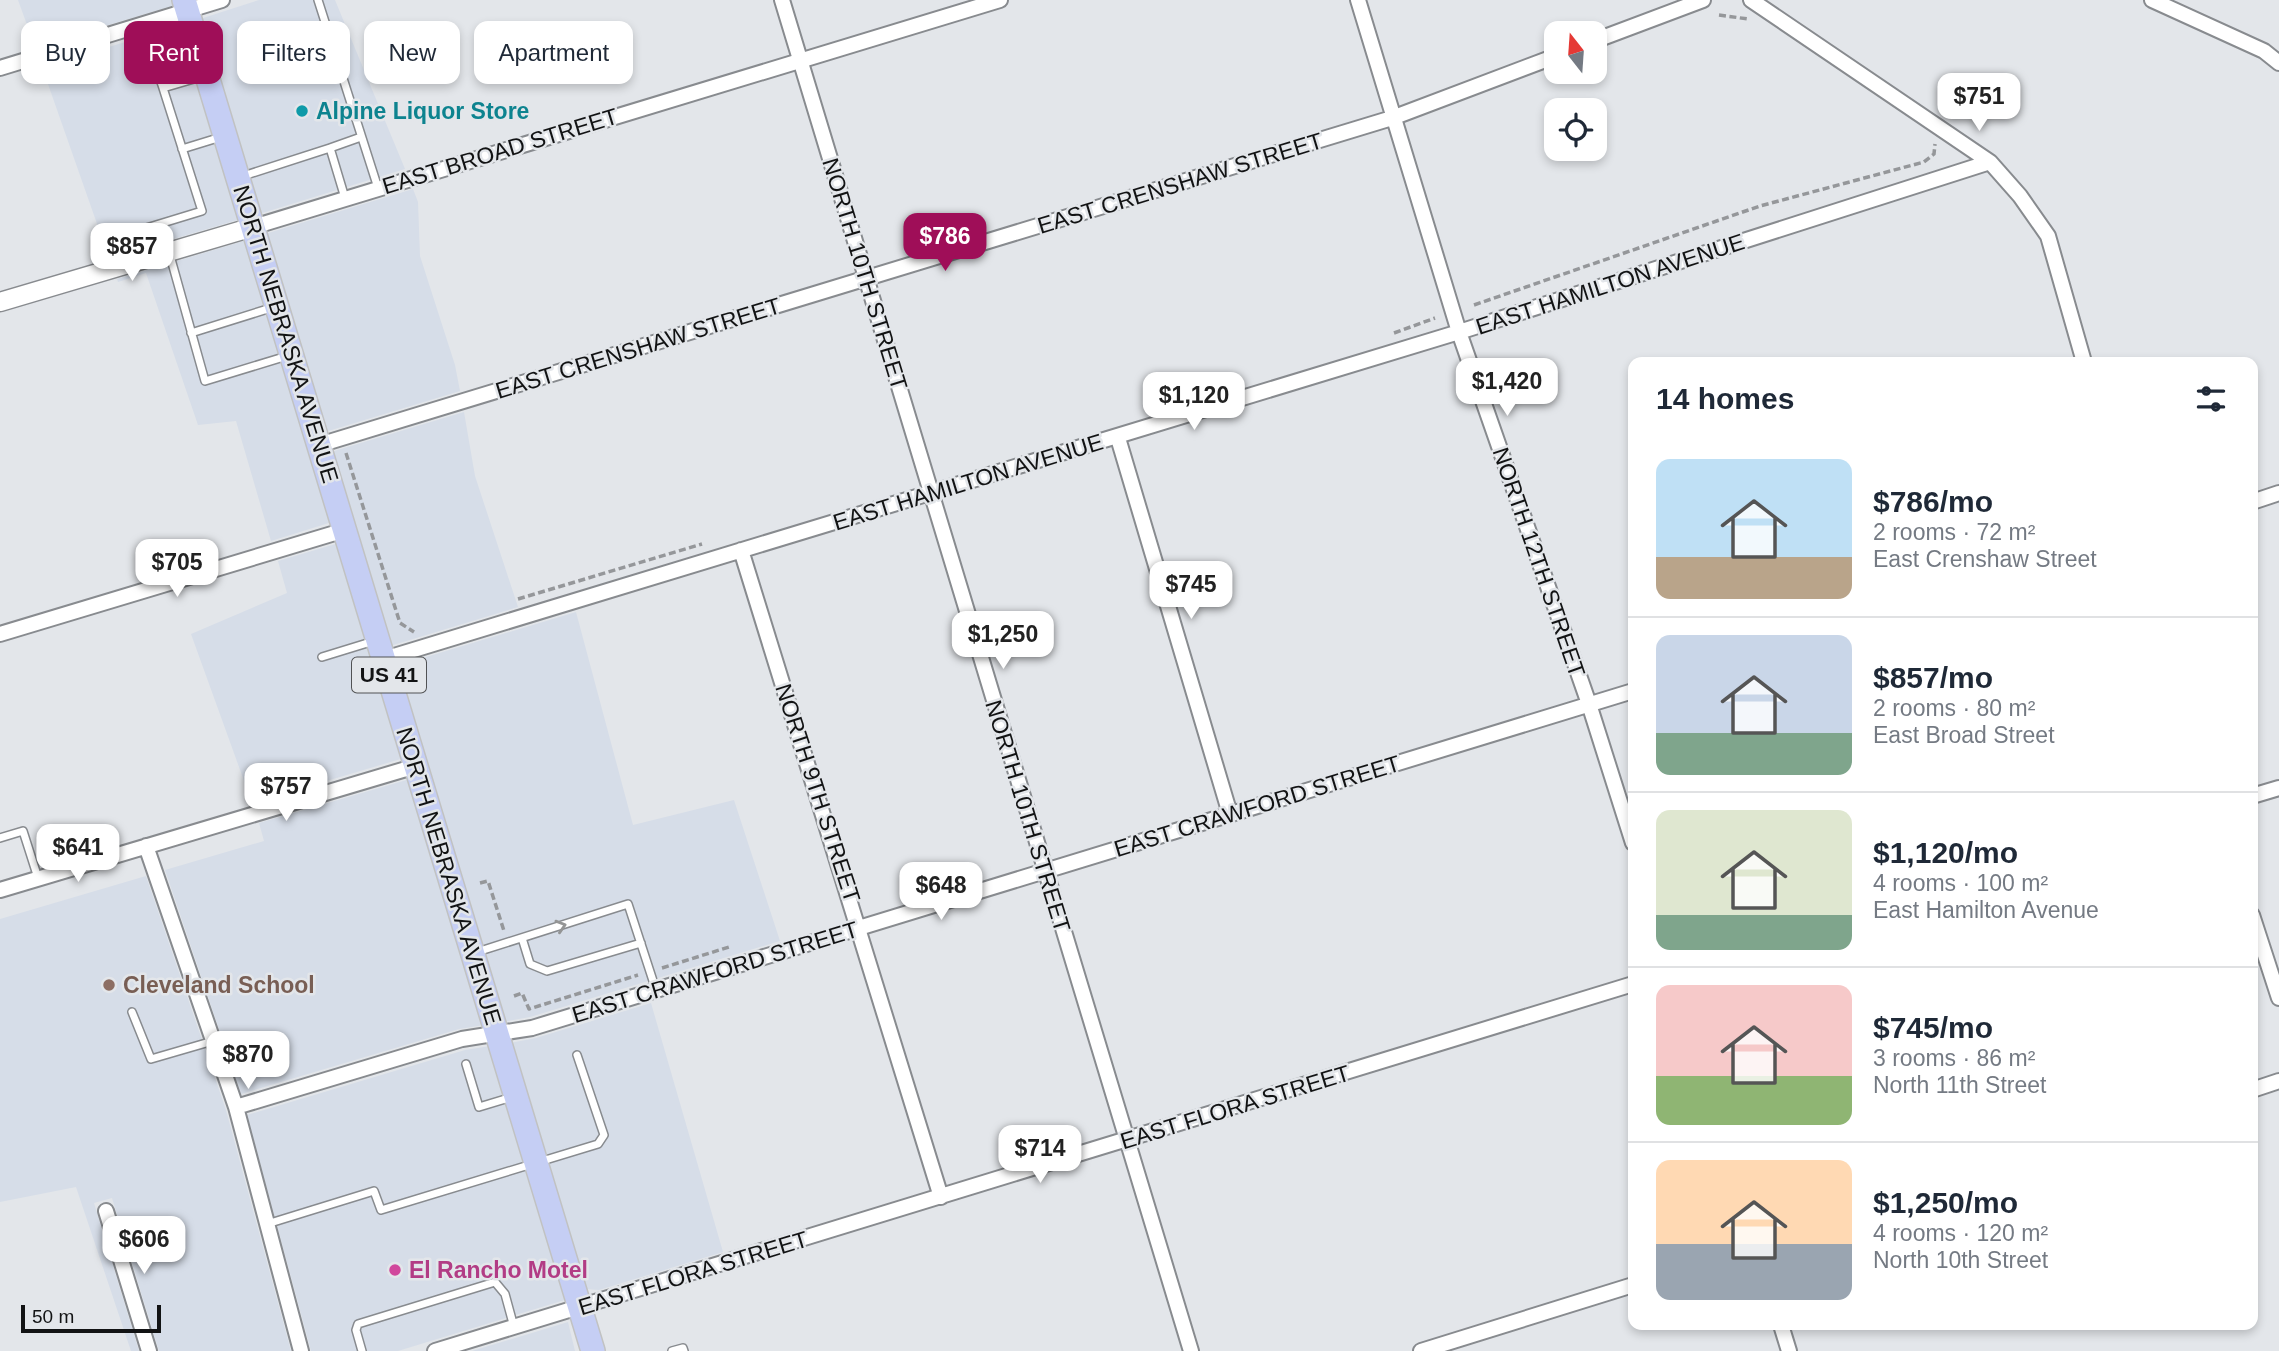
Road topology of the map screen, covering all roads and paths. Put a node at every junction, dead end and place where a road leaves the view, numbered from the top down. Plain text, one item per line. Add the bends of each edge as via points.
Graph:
1 (222, 0) edge
2 (317, 0) edge
3 (782, 0) edge
4 (1000, 0) edge
5 (1358, 0) edge
6 (1703, 0) edge
7 (1751, 0) edge
8 (2152, 0) edge
9 (186, 6) edge
10 (1719, 15) dead end
11 (1752, 20) dead end
12 (153, 21) edge
13 (124, 31) edge
14 (1607, 36) edge
15 (800, 60) junction
16 (1544, 61) edge
17 (2279, 63) edge
18 (0, 68) edge
19 (162, 84) edge
20 (178, 84) edge
21 (209, 84) edge
22 (163, 88) junction
23 (1392, 118) junction
24 (225, 135) junction
25 (1928, 136) dead end
26 (361, 137) junction
27 (182, 149) junction
28 (330, 149) junction
29 (1990, 162) junction
30 (238, 177) junction
31 (378, 188) junction
32 (345, 198) junction
33 (253, 227) junction
34 (168, 252) junction
35 (128, 264) junction
36 (867, 279) junction
37 (0, 302) edge
38 (1474, 305) dead end
39 (277, 306) junction
40 (1459, 332) junction
41 (191, 333) junction
42 (292, 355) junction
43 (2083, 357) edge
44 (342, 438) junction
45 (1118, 438) junction
46 (319, 445) junction
47 (931, 492) junction
48 (2279, 493) edge
49 (2258, 500) edge
50 (345, 530) junction
51 (678, 549) dead end
52 (741, 550) junction
53 (511, 602) dead end
54 (426, 628) dead end
55 (0, 634) edge
56 (381, 649) junction
57 (322, 657) dead end
58 (1628, 692) edge
59 (1589, 704) junction
60 (416, 766) junction
61 (2279, 788) edge
62 (2258, 794) edge
63 (1230, 814) junction
64 (1628, 827) edge
65 (0, 838) edge
66 (146, 846) junction
67 (1045, 871) junction
68 (38, 878) junction
69 (480, 883) dead end
70 (0, 890) edge
71 (860, 928) junction
72 (2258, 933) edge
73 (522, 938) junction
74 (508, 941) dead end
75 (641, 943) junction
76 (729, 947) dead end
77 (472, 953) junction
78 (650, 971) junction
79 (1628, 986) edge
80 (656, 990) junction
81 (514, 996) dead end
82 (2279, 998) edge
83 (132, 1012) dead end
84 (497, 1034) junction
85 (213, 1041) junction
86 (578, 1055) dead end
87 (466, 1064) dead end
88 (2279, 1081) edge
89 (2258, 1088) edge
90 (516, 1096) junction
91 (236, 1107) junction
92 (1126, 1140) junction
93 (536, 1162) junction
94 (942, 1197) junction
95 (107, 1211) dead end
96 (266, 1224) junction
97 (1628, 1287) edge
98 (580, 1307) junction
99 (514, 1327) junction
100 (1783, 1330) edge
101 (149, 1351) edge
102 (301, 1351) edge
103 (362, 1351) edge
104 (435, 1351) edge
105 (593, 1351) edge
106 (672, 1351) edge
107 (684, 1351) edge
108 (1191, 1351) edge
109 (1421, 1351) edge
110 (1789, 1351) edge

1 - 9 street
2 - 26 lane
3 - 15 street, NORTH 10TH STREET
4 - 15 street, EAST BROAD STREET
5 - 23 street, NORTH 12TH STREET
6 - 14 street
7 - 29 street
8 - 17 street via 2263,51
9 - 12 street
10 - 11 path
13 - 18 street
15 - 31 street, EAST BROAD STREET
15 - 36 street, NORTH 10TH STREET
16 - 23 street, EAST CRENSHAW STREET
19 - 22 lane
20 - 22 lane
21 - 24 main road, NORTH NEBRASKA AVENUE / US 41
22 - 27 lane
23 - 36 street, EAST CRENSHAW STREET
23 - 40 street, NORTH 12TH STREET
24 - 27 lane
24 - 30 main road, NORTH NEBRASKA AVENUE / US 41
25 - 38 path via 1936,145 1934,154 1924,162 1760,206
26 - 28 lane
26 - 31 lane
27 - 35 lane via 202,211 120,236
28 - 30 lane
28 - 32 lane
29 - 40 street, EAST HAMILTON AVENUE
29 - 43 street via 2048,236
30 - 33 main road, NORTH NEBRASKA AVENUE / US 41
31 - 32 street, EAST BROAD STREET
32 - 33 street, EAST BROAD STREET
33 - 34 street, EAST BROAD STREET
33 - 39 main road, NORTH NEBRASKA AVENUE / US 41
34 - 35 street, EAST BROAD STREET
34 - 41 lane
35 - 37 street, EAST BROAD STREET
36 - 44 street, EAST CRENSHAW STREET
36 - 47 street, NORTH 10TH STREET
39 - 41 lane
39 - 42 main road, NORTH NEBRASKA AVENUE / US 41
40 - 45 street, EAST HAMILTON AVENUE
40 - 59 street, NORTH 12TH STREET
41 - 42 lane via 205,381
42 - 46 main road, NORTH NEBRASKA AVENUE / US 41
44 - 46 street, EAST CRENSHAW STREET
44 - 54 path via 400,623 408,631
45 - 47 street, EAST HAMILTON AVENUE
45 - 63 street
46 - 50 main road, NORTH NEBRASKA AVENUE / US 41
47 - 52 street, EAST HAMILTON AVENUE
47 - 67 street, NORTH 10TH STREET
48 - 49 street
50 - 55 street
50 - 56 main road, NORTH NEBRASKA AVENUE / US 41
51 - 53 path
52 - 56 street, EAST HAMILTON AVENUE
52 - 71 street, NORTH 9TH STREET
56 - 57 lane
56 - 60 main road, NORTH NEBRASKA AVENUE / US 41
58 - 59 street, EAST CRAWFORD STREET
59 - 63 street, EAST CRAWFORD STREET
59 - 64 street, NORTH 12TH STREET
60 - 66 street
60 - 77 main road, NORTH NEBRASKA AVENUE / US 41
61 - 62 street
63 - 67 street, EAST CRAWFORD STREET
65 - 68 lane via 23,831
66 - 68 street
66 - 85 street
67 - 71 street, EAST CRAWFORD STREET
67 - 92 street, NORTH 10TH STREET
68 - 70 street
69 - 74 path via 488,881
71 - 80 street, EAST CRAWFORD STREET
71 - 94 street, NORTH 9TH STREET
72 - 82 street
73 - 75 lane via 530,964 547,971
73 -> 75 lane via 628,904
73 - 77 lane
75 - 78 lane
76 - 78 path
77 - 84 main road, NORTH NEBRASKA AVENUE / US 41
78 - 80 lane
78 - 81 path via 528,1009 523,993
79 - 92 street, EAST FLORA STREET
80 - 84 street, EAST CRAWFORD STREET via 532,1028
83 - 85 lane via 151,1059
84 - 90 main road, NORTH NEBRASKA AVENUE / US 41
84 - 91 street, EAST CRAWFORD STREET via 462,1039
85 - 91 street
86 - 93 lane via 604,1135 598,1144
87 - 90 lane via 479,1107
88 - 89 street
90 - 93 main road, NORTH NEBRASKA AVENUE / US 41
91 - 96 street
92 - 94 street, EAST FLORA STREET
92 - 108 street, NORTH 10TH STREET
93 - 96 lane via 381,1210 374,1191
93 - 98 main road, NORTH NEBRASKA AVENUE / US 41
94 - 98 street, EAST FLORA STREET
95 - 101 street
96 - 102 street
97 - 109 street
98 - 99 street, EAST FLORA STREET
98 - 105 main road, NORTH NEBRASKA AVENUE / US 41
99 - 103 lane via 505,1294 495,1282 358,1324
99 - 104 street, EAST FLORA STREET
100 - 110 street
106 - 107 lane

